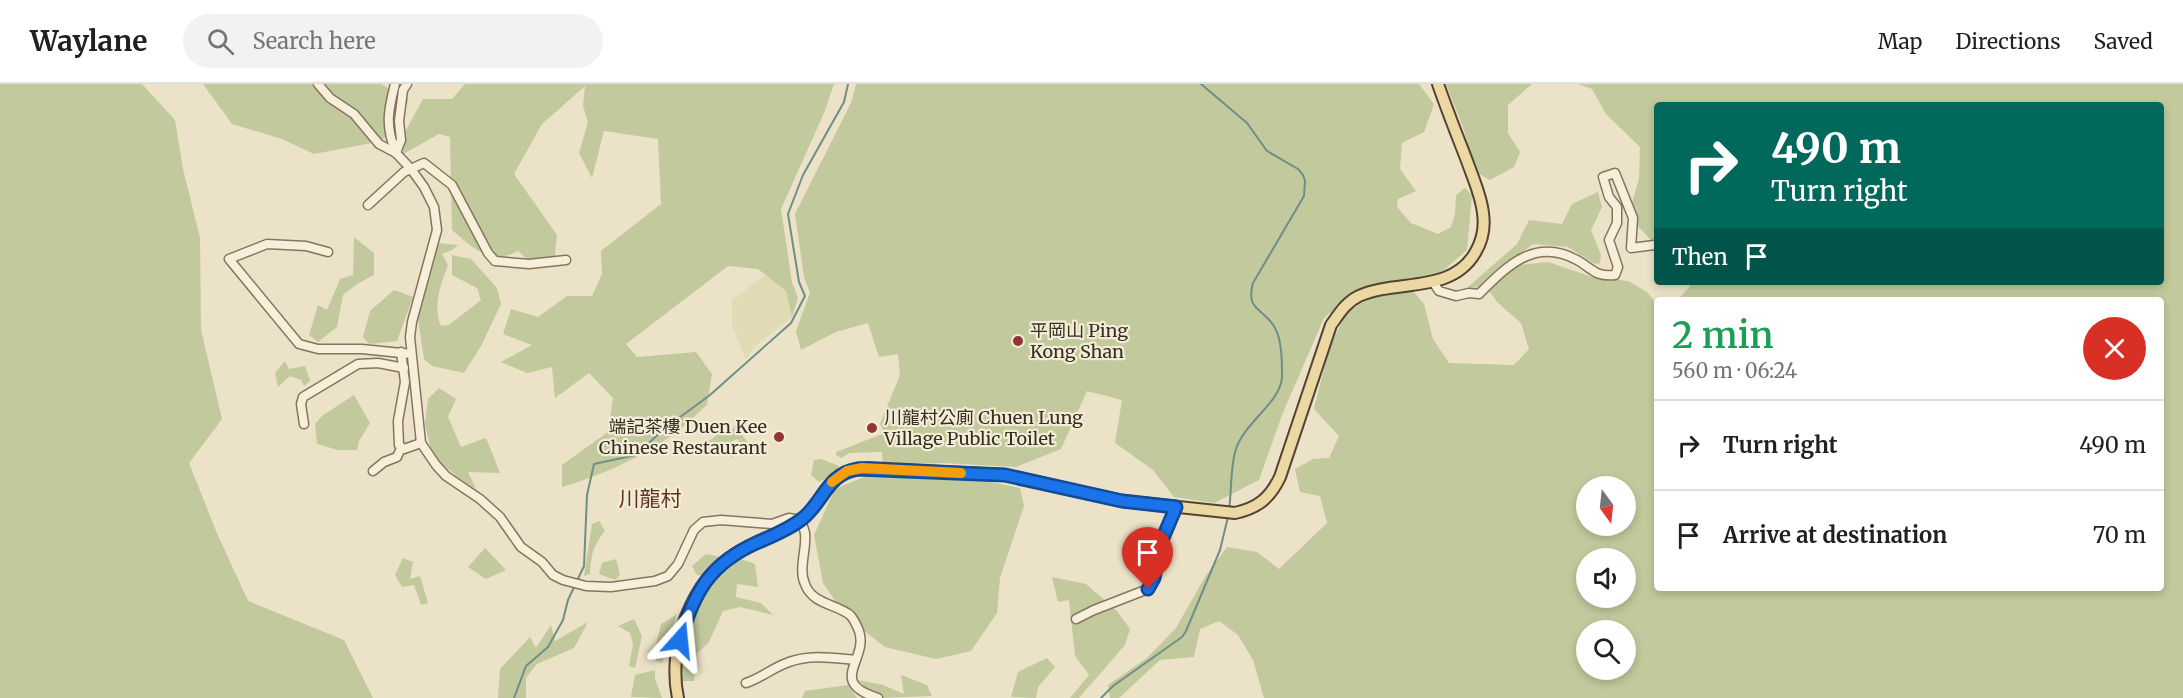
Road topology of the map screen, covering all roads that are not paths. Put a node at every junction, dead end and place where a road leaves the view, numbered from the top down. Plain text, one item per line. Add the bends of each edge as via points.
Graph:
1 (318, 84) edge
2 (395, 84) edge
3 (1438, 84) edge
4 (404, 86) edge
5 (396, 153) junction
6 (411, 169) junction
7 (369, 205) dead end
8 (1654, 245) edge
9 (328, 252) dead end
10 (566, 260) dead end
11 (1433, 282) junction
12 (401, 352) junction
13 (411, 354) junction
14 (404, 368) junction
15 (304, 424) dead end
16 (421, 443) junction
17 (402, 448) junction
18 (373, 471) dead end
19 (1176, 507) junction
20 (801, 520) junction
21 (1076, 619) dead end
22 (856, 660) junction
23 (746, 682) dead end
24 (678, 698) edge
25 (878, 698) edge

1 - 5 street via 330,98 354,114 380,144
2 - 5 street via 388,112 389,135
3 - 11 main road via 1481,201 1484,225 1478,249 1466,265
4 - 5 street via 399,121 401,140
5 - 6 street
6 - 7 street
6 - 10 street via 424,163 452,185 495,261 529,264
6 - 13 street via 434,207 437,230 412,322
8 - 11 street via 1631,248 1633,218 1615,174 1603,177 1609,197 1617,207 1617,223 1609,240 1618,267 1615,275 1601,276 1564,254 1539,251 1497,276 1479,294 1447,294
9 - 12 street via 306,246 267,244 229,260 299,344 328,350
11 - 19 main road via 1374,291 1358,296 1340,311 1331,325 1290,452 1275,487 1261,503 1235,513
12 - 13 street
12 - 14 street
13 - 16 street
14 - 15 street via 366,362 350,367 303,397
14 - 17 street via 398,421
16 - 17 street
16 - 20 street via 446,476 500,517 520,548 542,562 553,575 586,586 611,587 668,576 694,530 703,522 772,524 789,518
17 - 18 street via 397,456
19 - 20 main road via 1122,501 1005,475 862,468 838,476
19 - 21 street via 1148,589
20 - 22 street via 805,534 805,585 816,598 852,616 861,637
20 - 24 main road via 726,560 700,588 689,610 678,651
22 - 23 street via 805,658 787,662
22 - 25 street via 852,682 865,694

